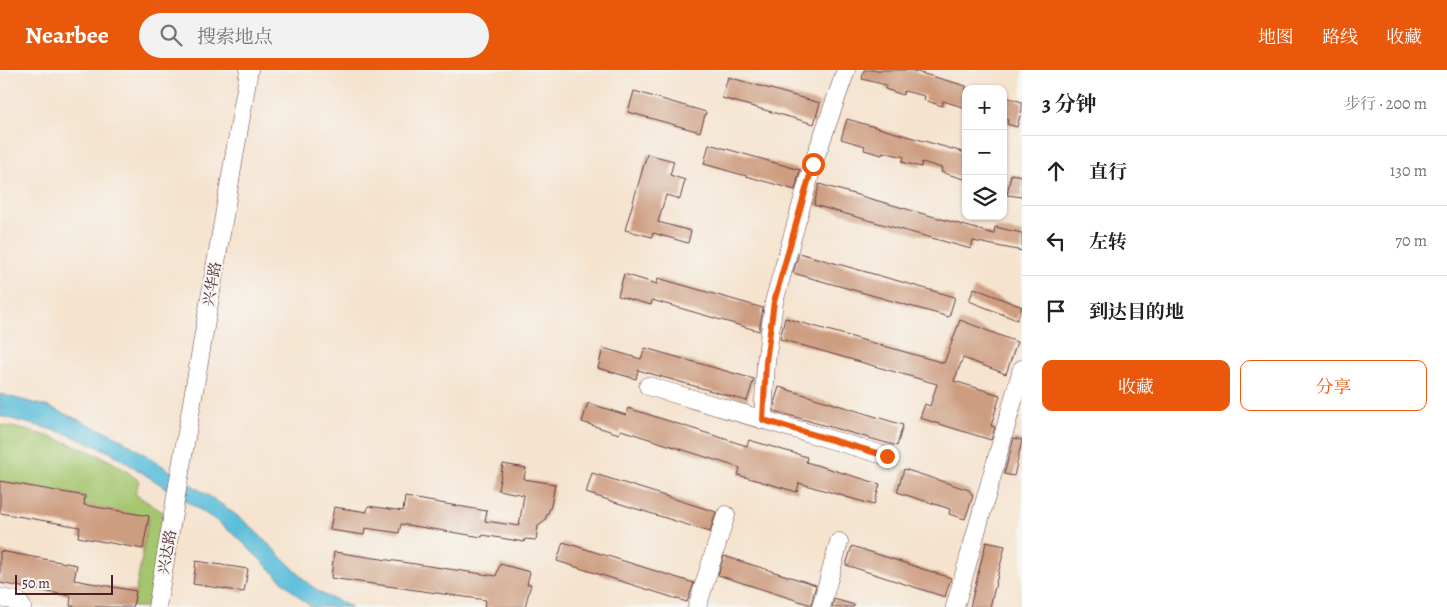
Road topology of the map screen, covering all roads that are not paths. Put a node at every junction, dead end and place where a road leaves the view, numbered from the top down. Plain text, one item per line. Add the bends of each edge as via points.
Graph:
1 (249, 70) edge
2 (846, 70) edge
3 (1022, 369) edge
4 (648, 386) dead end
5 (763, 420) junction
6 (887, 456) dead end
7 (176, 497) joint
8 (726, 515) dead end
9 (839, 542) dead end
10 (0, 598) edge
11 (22, 607) edge
12 (157, 607) edge
13 (697, 607) edge
14 (821, 607) edge
15 (954, 607) edge

1 - 7 street, 兴华路
2 - 5 street via 813,164 774,302
3 - 15 street
4 - 5 street
5 - 6 street
7 - 12 street, 兴达路
8 - 13 street
9 - 14 street
10 - 11 street via 18,601

